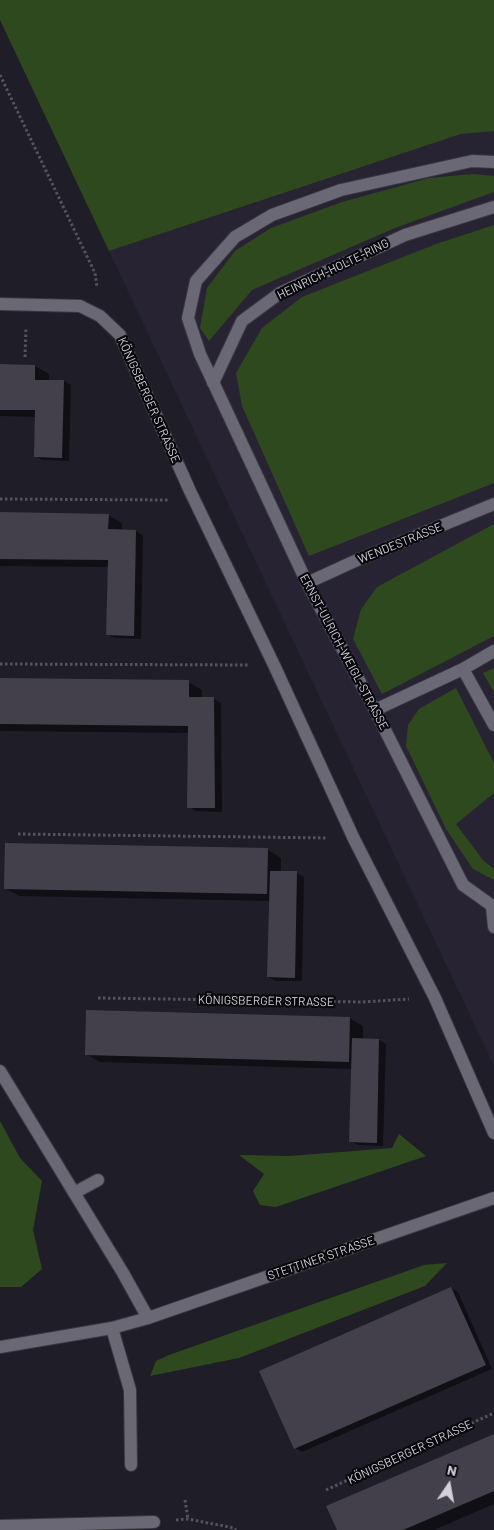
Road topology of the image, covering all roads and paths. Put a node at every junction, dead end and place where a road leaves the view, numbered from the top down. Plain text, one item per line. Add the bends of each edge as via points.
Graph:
1 (0, 75) edge
2 (494, 162) edge
3 (494, 207) edge
4 (0, 304) edge
5 (100, 316) junction
6 (213, 383) junction
7 (190, 491) junction
8 (0, 498) edge
9 (494, 504) edge
10 (307, 583) junction
11 (494, 651) edge
12 (0, 664) edge
13 (274, 665) junction
14 (463, 669) junction
15 (375, 710) junction
16 (494, 725) edge
17 (18, 834) dead end
18 (354, 839) junction
19 (493, 907) edge
20 (494, 926) edge
21 (98, 998) dead end
22 (435, 998) junction
23 (0, 1070) edge
24 (494, 1133) edge
25 (98, 1180) dead end
26 (74, 1193) junction
27 (494, 1198) edge
28 (148, 1318) junction
29 (112, 1328) junction
30 (0, 1347) edge
31 (494, 1413) edge
32 (132, 1465) dead end
33 (326, 1490) dead end
34 (185, 1500) dead end
35 (188, 1519) junction
36 (154, 1522) joint
37 (0, 1526) edge
38 (236, 1530) edge

1 - 5 path via 95,273
2 - 6 street, ERNST-ULRICH-WEIGL-STRASSE via 472,161 341,190 272,215 235,237 196,281 188,318
3 - 6 street, HEINRICH-HOLTE-RING via 405,235 280,293 242,321
4 - 5 street, KÖNIGSBERGER STRASSE via 80,306
5 - 7 street, KÖNIGSBERGER STRASSE via 120,335
6 - 10 street, ERNST-ULRICH-WEIGL-STRASSE
7 - 8 path via 172,500
7 - 13 street, KÖNIGSBERGER STRASSE
9 - 10 street, WENDESTRASSE
10 - 15 street, ERNST-ULRICH-WEIGL-STRASSE
11 - 14 street
12 - 13 path
13 - 18 street, KÖNIGSBERGER STRASSE
14 - 15 street
14 - 16 street
15 - 19 street, ERNST-ULRICH-WEIGL-STRASSE via 463,885
17 - 18 path
18 - 22 street, KÖNIGSBERGER STRASSE
19 - 20 street
21 - 22 path, KÖNIGSBERGER STRASSE via 362,1002
22 - 24 street, KÖNIGSBERGER STRASSE
23 - 26 street
25 - 26 street
26 - 28 street
27 - 28 street, STETTINER STRASSE
28 - 29 street, STETTINER STRASSE
29 - 30 street, STETTINER STRASSE
29 - 32 street via 130,1390
31 - 33 path, KÖNIGSBERGER STRASSE
34 - 35 path
35 - 36 path
35 - 38 path
36 - 37 street

